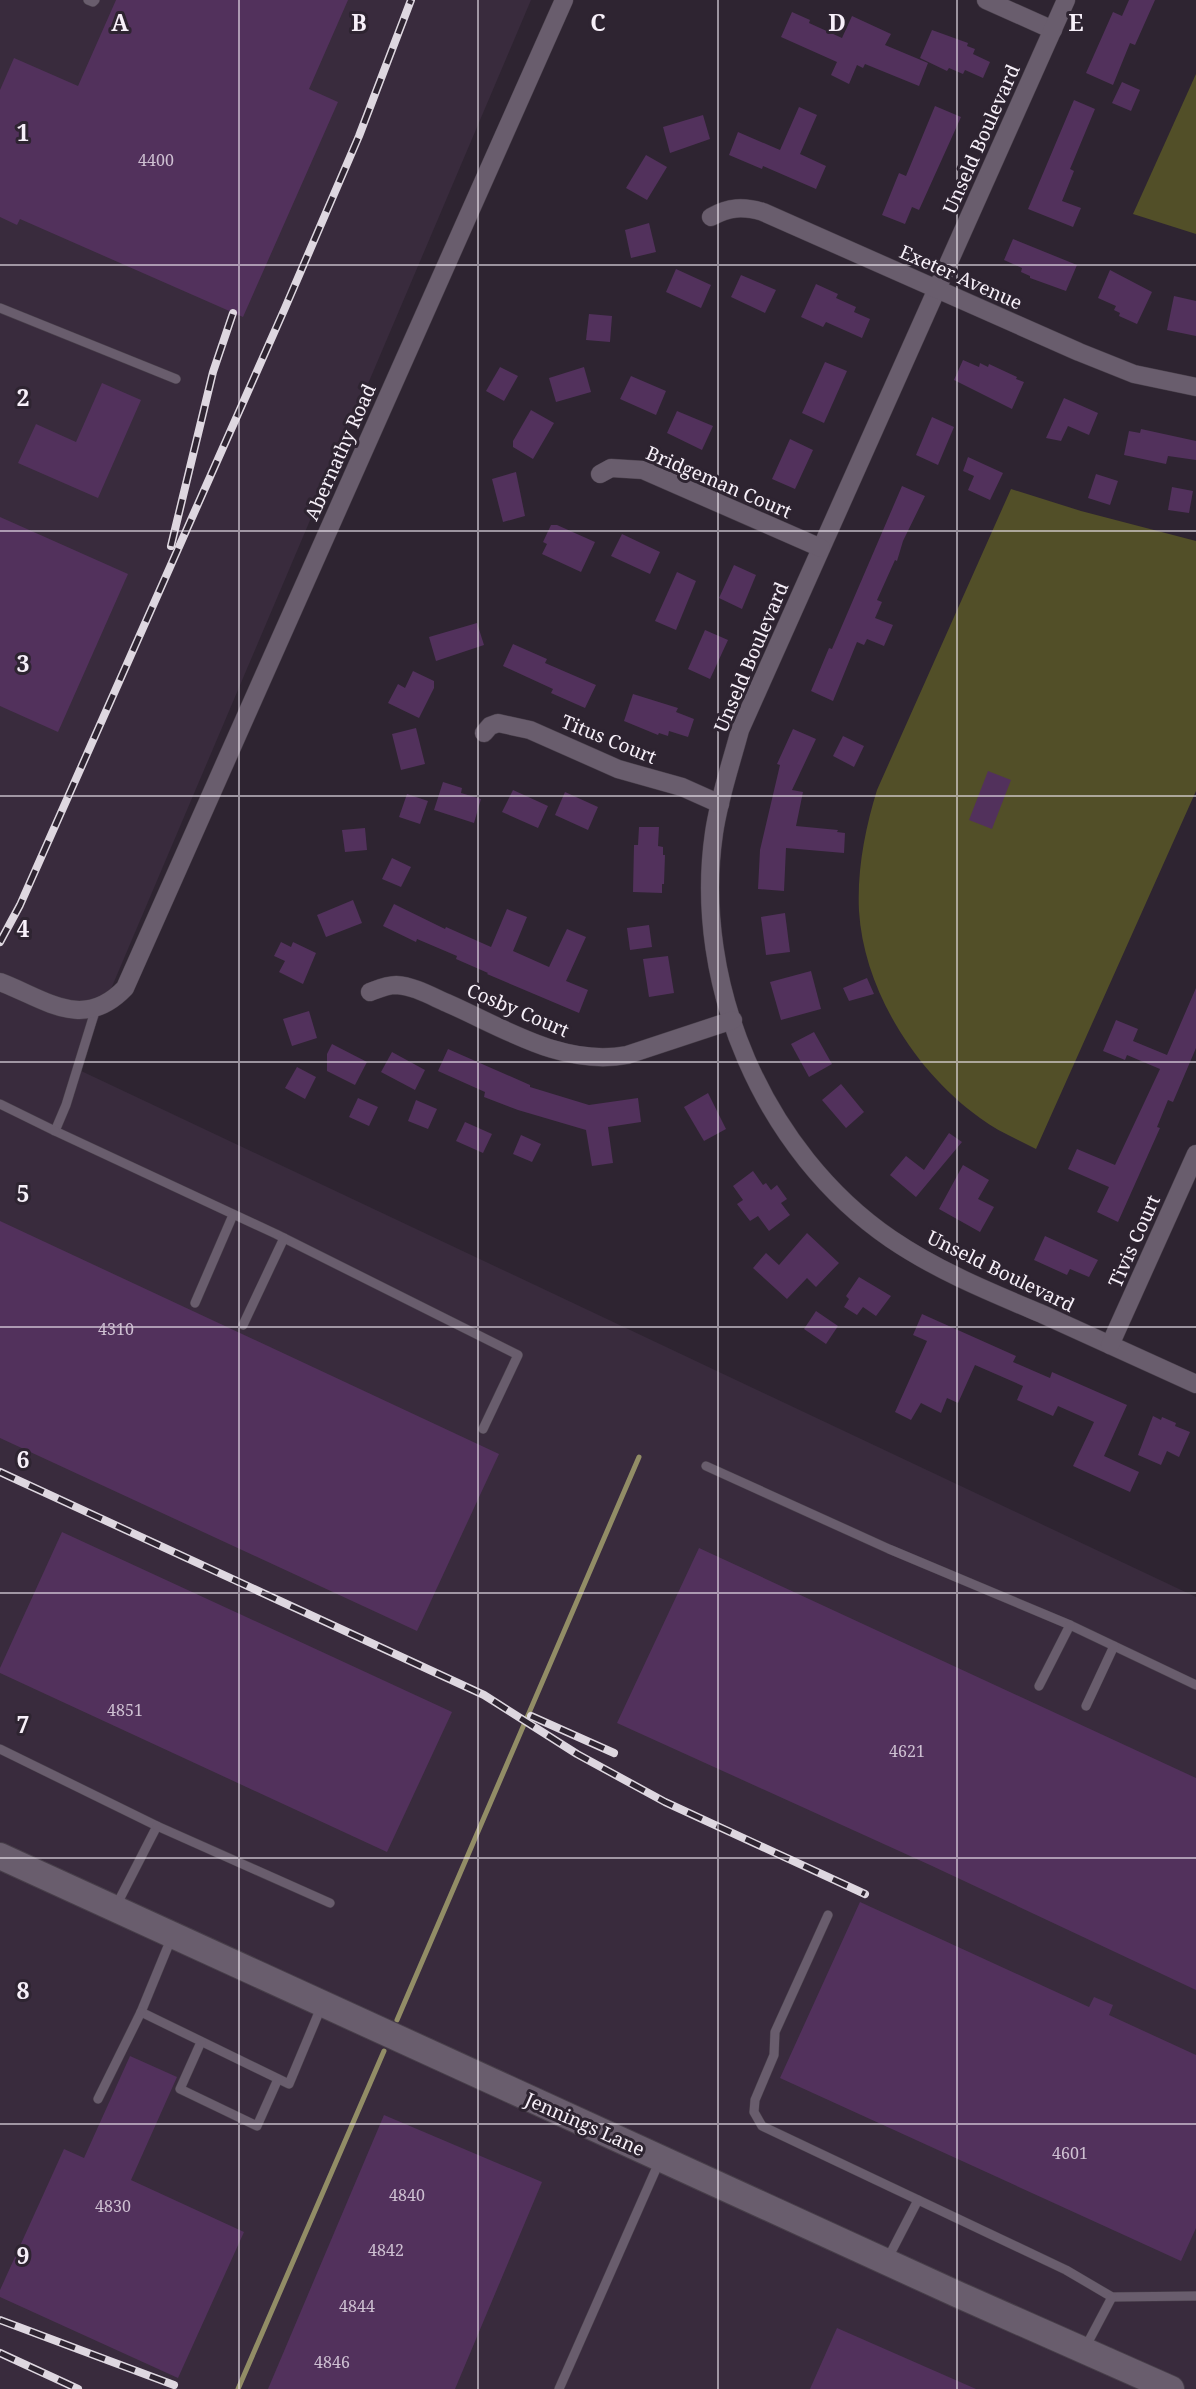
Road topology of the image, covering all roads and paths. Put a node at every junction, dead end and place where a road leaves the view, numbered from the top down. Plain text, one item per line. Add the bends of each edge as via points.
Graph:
1 (88, 0) edge
2 (95, 0) edge
3 (564, 0) edge
4 (986, 0) edge
5 (1066, 0) edge
6 (1052, 30) junction
7 (711, 216) dead end
8 (937, 289) junction
9 (0, 308) edge
10 (176, 379) dead end
11 (1196, 387) edge
12 (600, 474) dead end
13 (821, 548) junction
14 (484, 733) dead end
15 (720, 804) junction
16 (0, 982) edge
17 (370, 992) dead end
18 (96, 1008) junction
19 (733, 1020) junction
20 (0, 1104) edge
21 (55, 1130) junction
22 (1196, 1154) edge
23 (233, 1215) junction
24 (284, 1238) junction
25 (195, 1303) dead end
26 (243, 1325) dead end
27 (1110, 1345) junction
28 (1196, 1384) edge
29 (483, 1429) dead end
30 (706, 1466) dead end
31 (1070, 1625) junction
32 (1114, 1646) junction
33 (1196, 1685) edge
34 (1039, 1686) dead end
35 (1086, 1706) dead end
36 (0, 1749) edge
37 (157, 1826) junction
38 (0, 1856) edge
39 (330, 1903) dead end
40 (115, 1909) junction
41 (828, 1915) dead end
42 (172, 1936) junction
43 (322, 2004) junction
44 (141, 2012) junction
45 (201, 2042) junction
46 (278, 2079) junction
47 (98, 2099) dead end
48 (661, 2158) junction
49 (918, 2200) junction
50 (886, 2262) junction
51 (1196, 2296) edge
52 (1112, 2297) junction
53 (1083, 2351) junction
54 (559, 2389) edge
55 (1171, 2389) edge

1 - 2 lane
3 - 18 street, Abernathy Road via 125,988
4 - 6 street
5 - 6 street, Unseld Boulevard
6 - 8 street, Unseld Boulevard
7 - 8 street, Exeter Avenue via 733,208 762,212
8 - 11 street, Exeter Avenue via 1134,373
8 - 13 street, Unseld Boulevard
9 - 10 lane
12 - 13 street, Bridgeman Court via 611,468 643,470
13 - 15 street, Unseld Boulevard via 740,730
14 - 15 street, Titus Court via 498,723 530,730 618,769 682,787
15 - 19 street, Unseld Boulevard via 711,898 716,961
16 - 18 street via 66,1010
17 - 19 street, Cosby Court via 392,985 418,990 557,1052 582,1057 627,1055
18 - 21 lane
19 - 27 street, Unseld Boulevard via 739,1042 784,1130 830,1187 870,1224 944,1272
20 - 21 lane
21 - 23 lane
22 - 27 street, Tivis Court
23 - 24 lane
23 - 25 lane
24 - 26 lane
24 - 29 lane via 518,1355
27 - 28 street, Unseld Boulevard
30 - 31 lane
31 - 32 lane
31 - 34 lane
32 - 33 lane
32 - 35 lane
36 - 37 lane
37 - 39 lane
37 - 40 lane
38 - 40 street, Jennings Lane
40 - 42 street, Jennings Lane
41 - 49 lane via 775,2032 774,2055 754,2112 762,2126
42 - 43 street, Jennings Lane
42 - 44 lane
43 - 46 lane via 289,2084
43 - 48 street, Jennings Lane
44 - 45 lane
44 - 47 lane
45 - 46 lane
45 - 46 lane via 180,2089 257,2126
48 - 50 street, Jennings Lane
48 - 54 lane
49 - 50 lane
49 - 52 lane via 1066,2270
50 - 53 street, Jennings Lane
51 - 52 lane
52 - 53 lane
53 - 55 street, Jennings Lane

